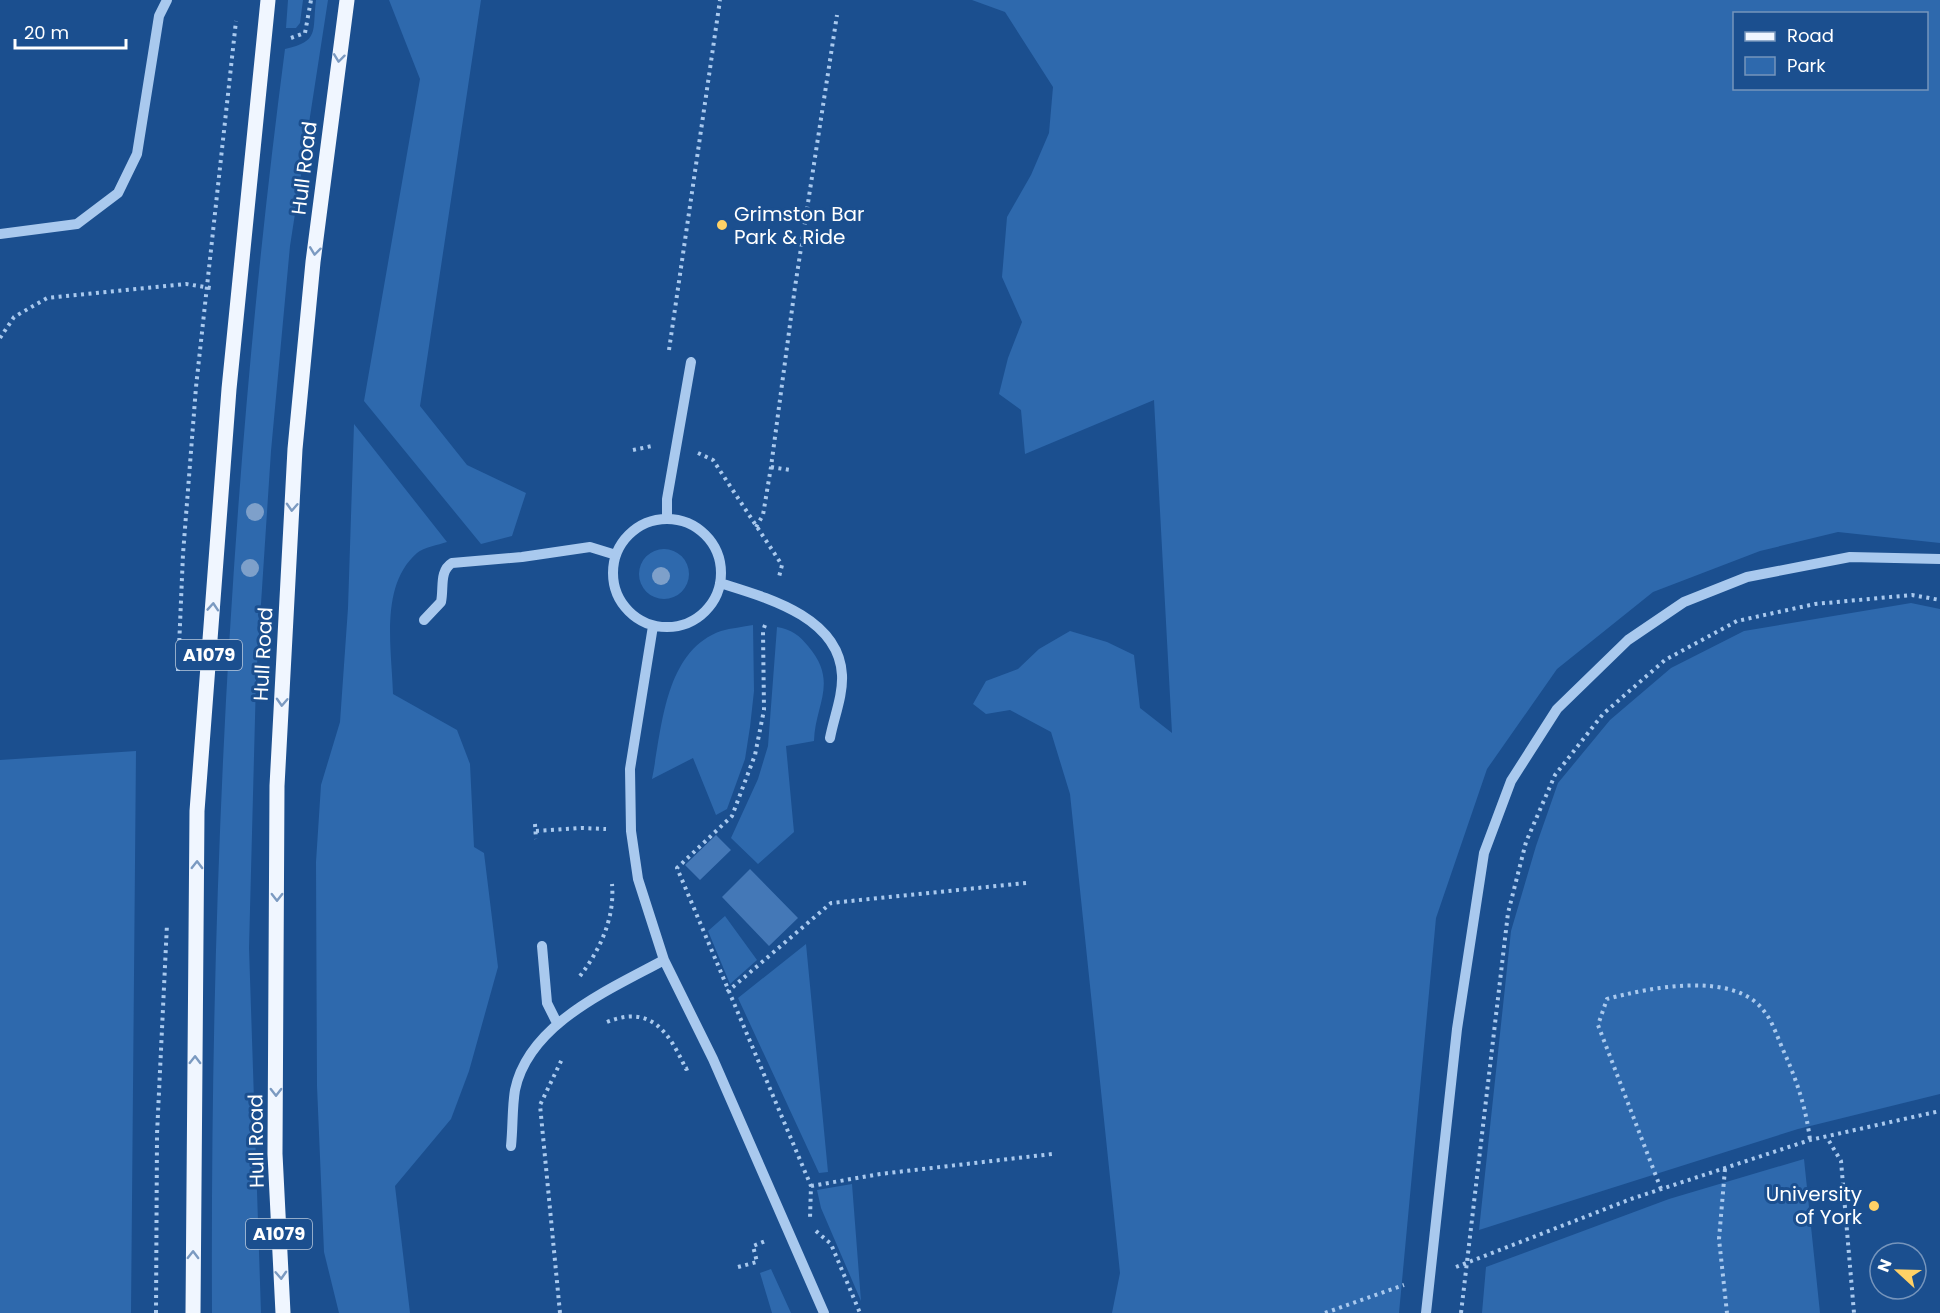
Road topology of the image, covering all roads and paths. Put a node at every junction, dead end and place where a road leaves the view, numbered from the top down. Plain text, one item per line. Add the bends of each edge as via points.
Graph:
1 (167, 0) edge
2 (268, 0) edge
3 (347, 0) edge
4 (720, 0) edge
5 (837, 15) dead end
6 (0, 234) edge
7 (239, 290) junction
8 (0, 338) edge
9 (668, 359) dead end
10 (692, 362) dead end
11 (655, 435) dead end
12 (653, 446) junction
13 (677, 449) junction
14 (633, 450) dead end
15 (771, 467) junction
16 (789, 470) dead end
17 (667, 519) junction
18 (756, 528) junction
19 (616, 555) junction
20 (1940, 559) edge
21 (720, 583) junction
22 (1940, 600) edge
23 (774, 601) junction
24 (424, 620) dead end
25 (653, 626) junction
26 (830, 738) dead end
27 (535, 824) dead end
28 (536, 831) junction
29 (536, 839) dead end
30 (608, 839) dead end
31 (611, 880) dead end
32 (1026, 883) dead end
33 (542, 946) dead end
34 (664, 960) junction
35 (727, 992) junction
36 (585, 1004) junction
37 (557, 1023) junction
38 (568, 1051) dead end
39 (713, 1059) junction
40 (1940, 1111) edge
41 (1810, 1140) junction
42 (1829, 1141) dead end
43 (511, 1146) dead end
44 (1052, 1154) dead end
45 (1725, 1169) junction
46 (811, 1186) junction
47 (1661, 1189) junction
48 (789, 1233) junction
49 (1467, 1264) junction
50 (738, 1267) dead end
51 (1430, 1276) junction
52 (192, 1313) edge
53 (283, 1313) edge
54 (560, 1313) edge
55 (824, 1313) edge
56 (860, 1313) edge
57 (1326, 1313) edge
58 (1426, 1313) edge
59 (1461, 1313) edge
60 (1727, 1313) edge
61 (1854, 1313) edge

1 - 6 street via 159,16 137,154 118,193 77,224
2 - 7 main road, A1079
3 -> 53 main road, Hull Road / A1079 via 313,262 295,449 277,786 275,1154
4 - 9 path
5 - 15 path
7 - 8 path via 186,284 47,298 14,317
52 -> 7 main road, A1079 via 197,811
10 - 13 street
11 - 12 path
12 - 13 path
12 - 14 path
13 - 17 street
13 - 18 path via 712,460
15 - 16 path
15 - 18 path
17 - 19 street via 651,521 636,529
17 - 21 street via 686,522 714,546 720,564
18 - 23 path via 782,564
19 - 24 street via 590,547 452,563 445,567 441,602
19 - 25 street via 612,569 619,599 627,611
20 - 51 street via 1850,557 1737,582 1684,602 1628,640 1557,709 1511,781 1484,853 1457,1029
21 - 23 street
21 - 25 street via 714,600 688,623
22 - 49 path via 1912,595 1815,604 1737,621 1656,668 1603,714 1555,775 1526,842 1508,913
23 - 26 street via 814,626 834,650 842,672 842,693
23 - 35 path via 763,631 764,710 755,755 732,816 677,868
25 - 34 street via 630,768 631,831 638,879
27 - 28 path
28 - 29 path
28 - 30 path via 607,829
31 - 36 path via 610,917 603,940 573,985
32 - 35 path via 831,903
33 - 37 street via 548,1003
34 - 36 street
34 - 39 street
35 - 46 path
36 - 37 street
36 - 39 path via 596,1027 624,1015 642,1017 662,1028 686,1069
37 - 43 street via 529,1058 516,1089
38 - 54 path via 540,1105
39 - 48 street
40 - 41 path
41 - 45 path
41 - 47 path via 1797,1083 1769,1020 1764,1010 1741,993 1700,984 1636,991 1607,999 1598,1025
42 - 61 path via 1841,1161
44 - 46 path
45 - 47 path
45 - 60 path via 1719,1239
46 - 56 path via 810,1226 831,1244
47 - 49 path
48 - 50 path via 753,1246 758,1262
48 - 55 street
49 - 51 path
49 - 59 path
51 - 57 path
51 - 58 street

